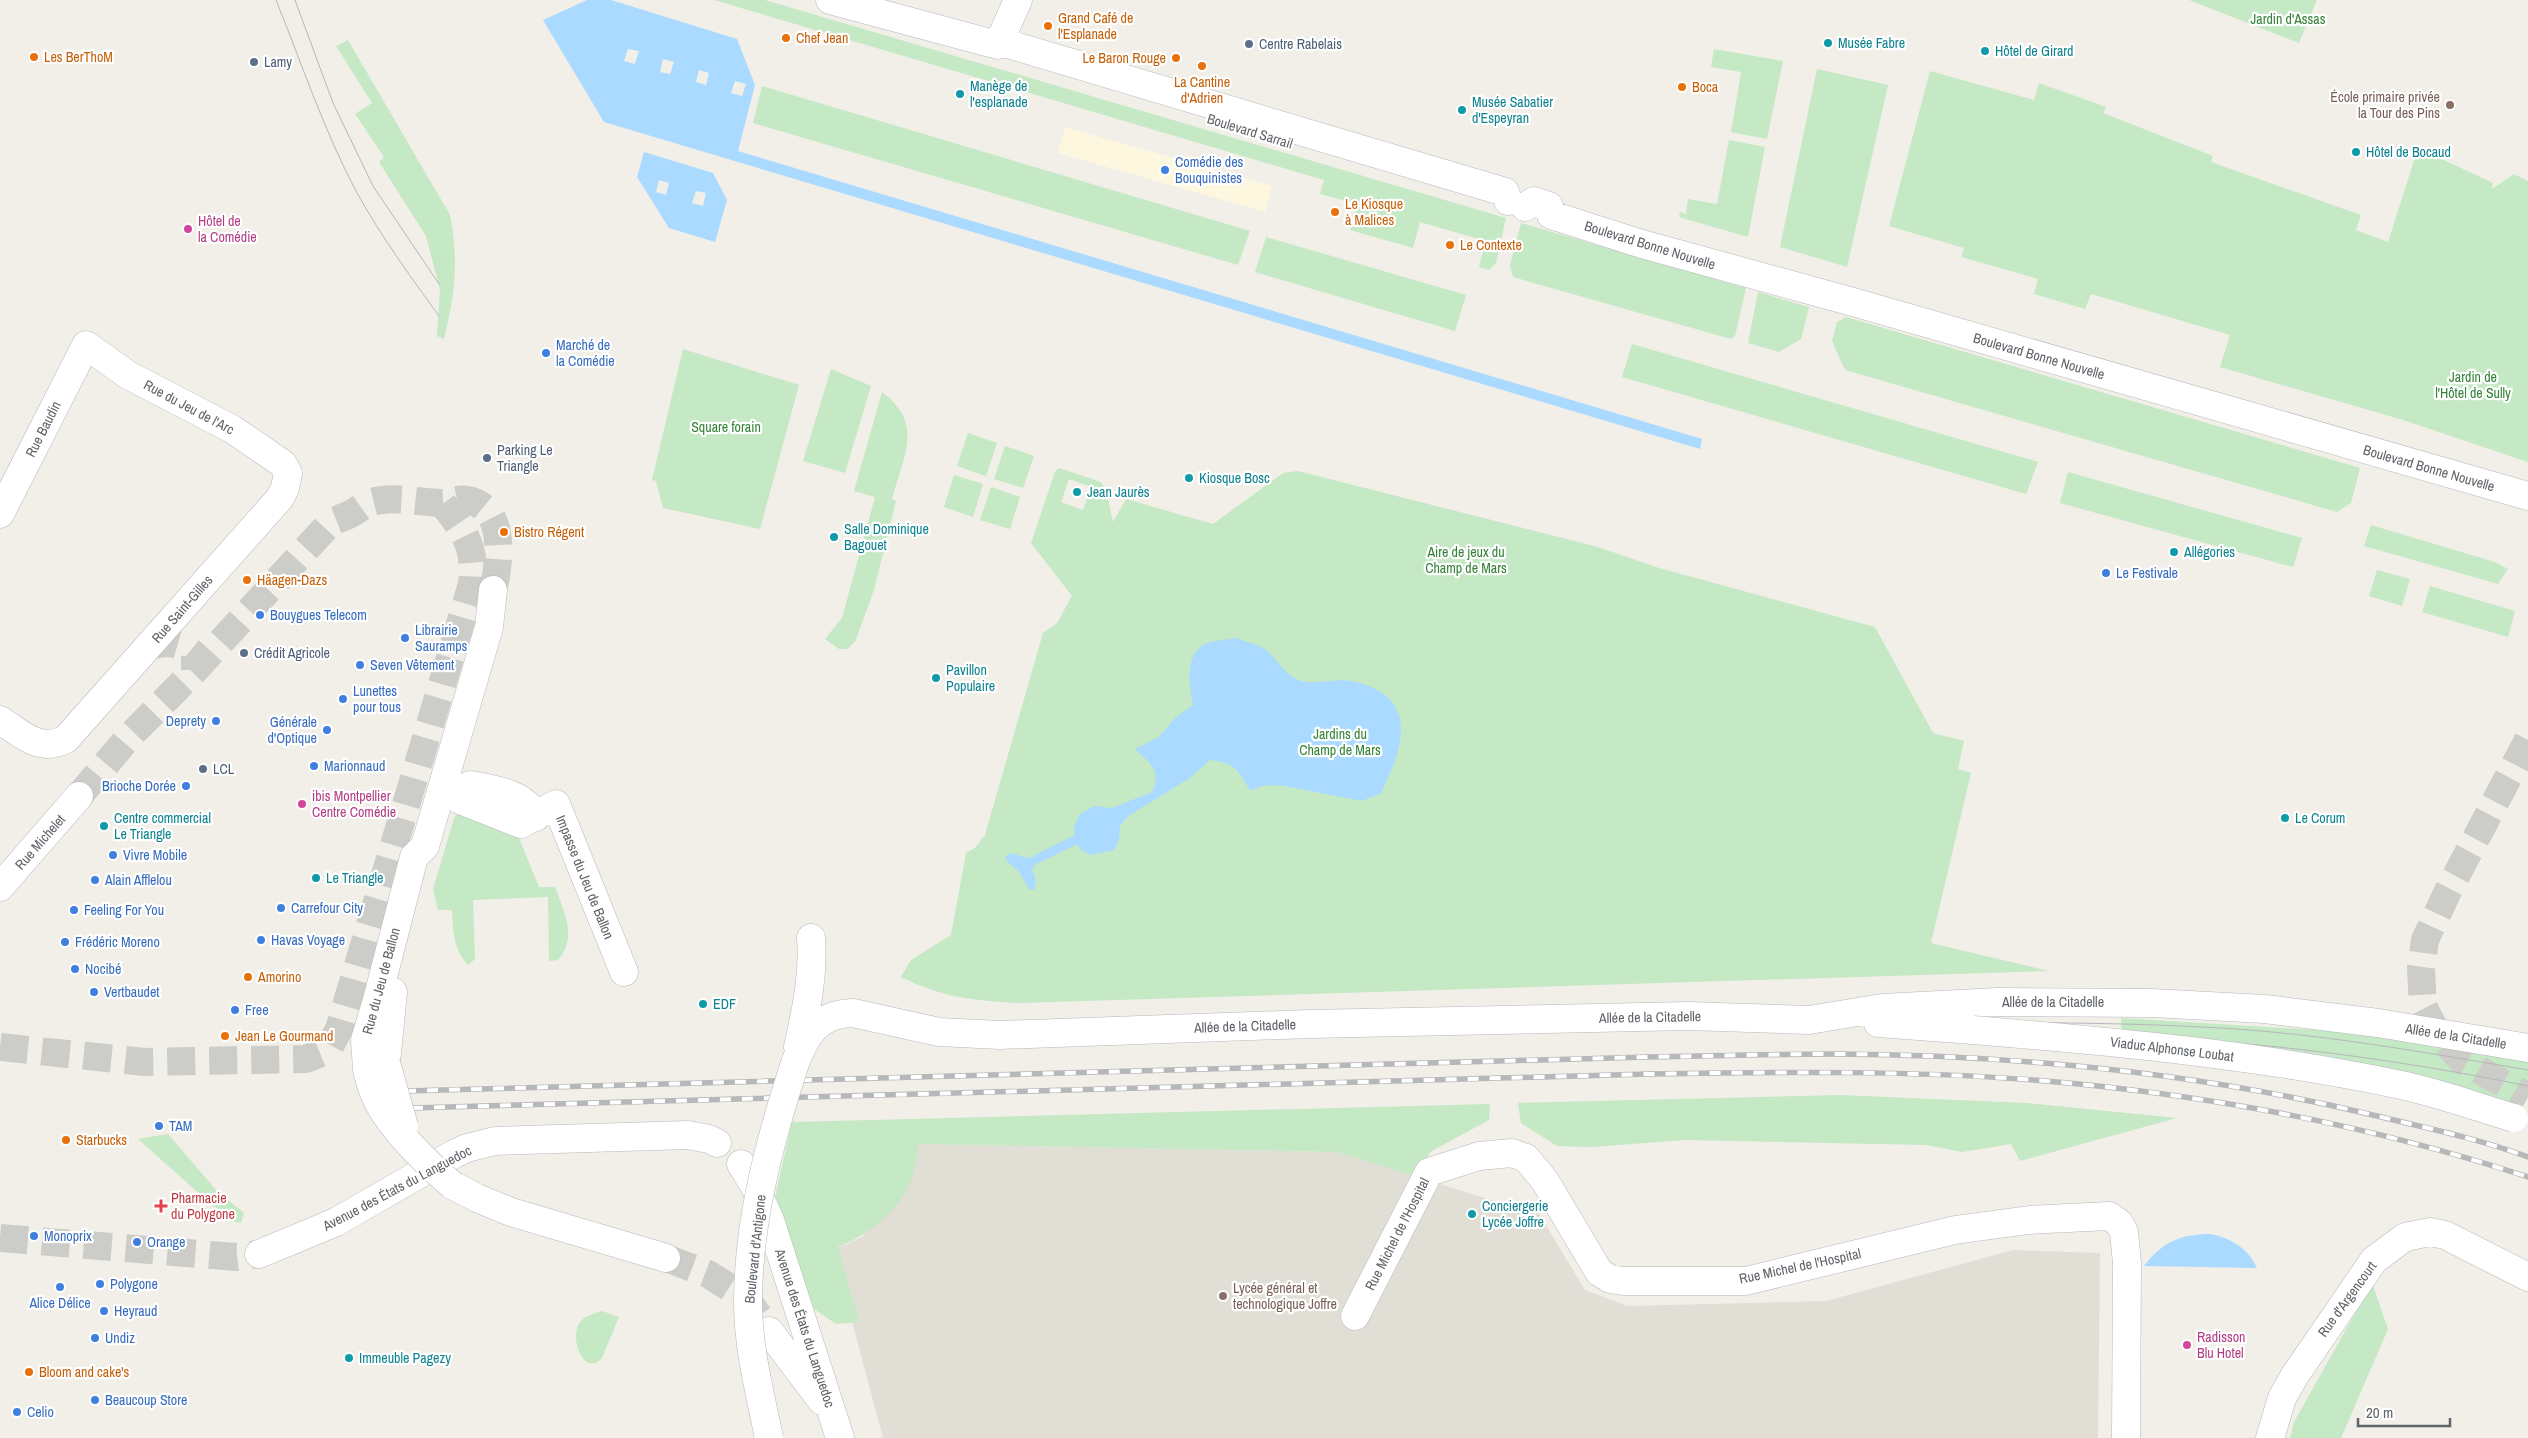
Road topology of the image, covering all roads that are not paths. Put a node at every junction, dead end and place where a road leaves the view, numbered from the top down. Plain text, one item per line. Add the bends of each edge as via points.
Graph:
1 (830, 0) edge
2 (1018, 0) edge
3 (998, 45) junction
4 (1517, 204) joint
5 (86, 345) joint
6 (288, 473) joint
7 (2528, 496) edge
8 (0, 514) edge
9 (493, 590) tunnel mouth
10 (0, 720) edge
11 (449, 790) junction
12 (79, 796) tunnel mouth
13 (0, 887) edge
14 (811, 938) dead end
15 (624, 972) dead end
16 (1809, 1020) junction
17 (2528, 1048) edge
18 (795, 1063) junction
19 (2528, 1123) edge
20 (717, 1143) dead end
21 (741, 1164) dead end
22 (259, 1254) tunnel mouth
23 (666, 1258) tunnel mouth
24 (2528, 1277) edge
25 (1355, 1316) dead end
26 (769, 1331) tunnel mouth
27 (838, 1428) edge
28 (769, 1438) edge
29 (2126, 1438) edge
30 (2270, 1438) edge

1 - 3 street, Boulevard Sarrail
2 - 3 street
3 - 4 street, Boulevard Sarrail via 1006,58 1501,206
4 - 7 street, Boulevard Bonne Nouvelle via 1534,201 1549,206 1551,216 1642,244
5 - 6 street, Rue du Jeu de l'Arc via 128,375 253,442 283,464
5 - 8 street, Rue Baudin
6 - 10 street, Rue Saint-Gilles via 280,498 66,739 53,746 36,743
9 - 11 street, Rue du Jeu de Ballon via 489,627
11 - 15 street, Impasse du Jeu de Ballon via 460,800 521,824 556,804
11 - 23 street, Rue du Jeu de Ballon, bridge via 425,846 414,857 365,1040 377,1066 375,1096 425,1162 452,1185 511,1212
12 - 13 street, Rue Michelet
14 - 18 street via 813,963
16 - 17 street, Allée de la Citadelle via 1882,1008 1998,1002 2152,1003 2265,1010 2378,1023
16 - 18 street, Allée de la Citadelle via 1679,1016 1300,1024 1000,1035 939,1032 841,1013 819,1023 810,1032
16 - 19 street, Viaduc Alphonse Loubat, bridge via 1974,1030 2223,1054 2403,1085
18 - 28 street, Boulevard d'Antigone, bridge via 763,1174 748,1302 754,1365
20 - 22 street, Avenue des États du Languedoc via 709,1138 688,1135 495,1141 467,1148 336,1222
21 - 27 street, Avenue des États du Languedoc via 770,1220
24 - 30 street, Rue d'Argencourt via 2444,1235 2416,1233 2393,1244 2374,1260 2295,1375 2282,1398
25 - 29 street, Rue Michel de l'Hospital via 1429,1172 1486,1155 1512,1153 1526,1158 1544,1181 1599,1272 1610,1279 1623,1281 1746,1281 1955,1230 2029,1220 2109,1216 2119,1223 2124,1232 2127,1262
26 - 27 street

